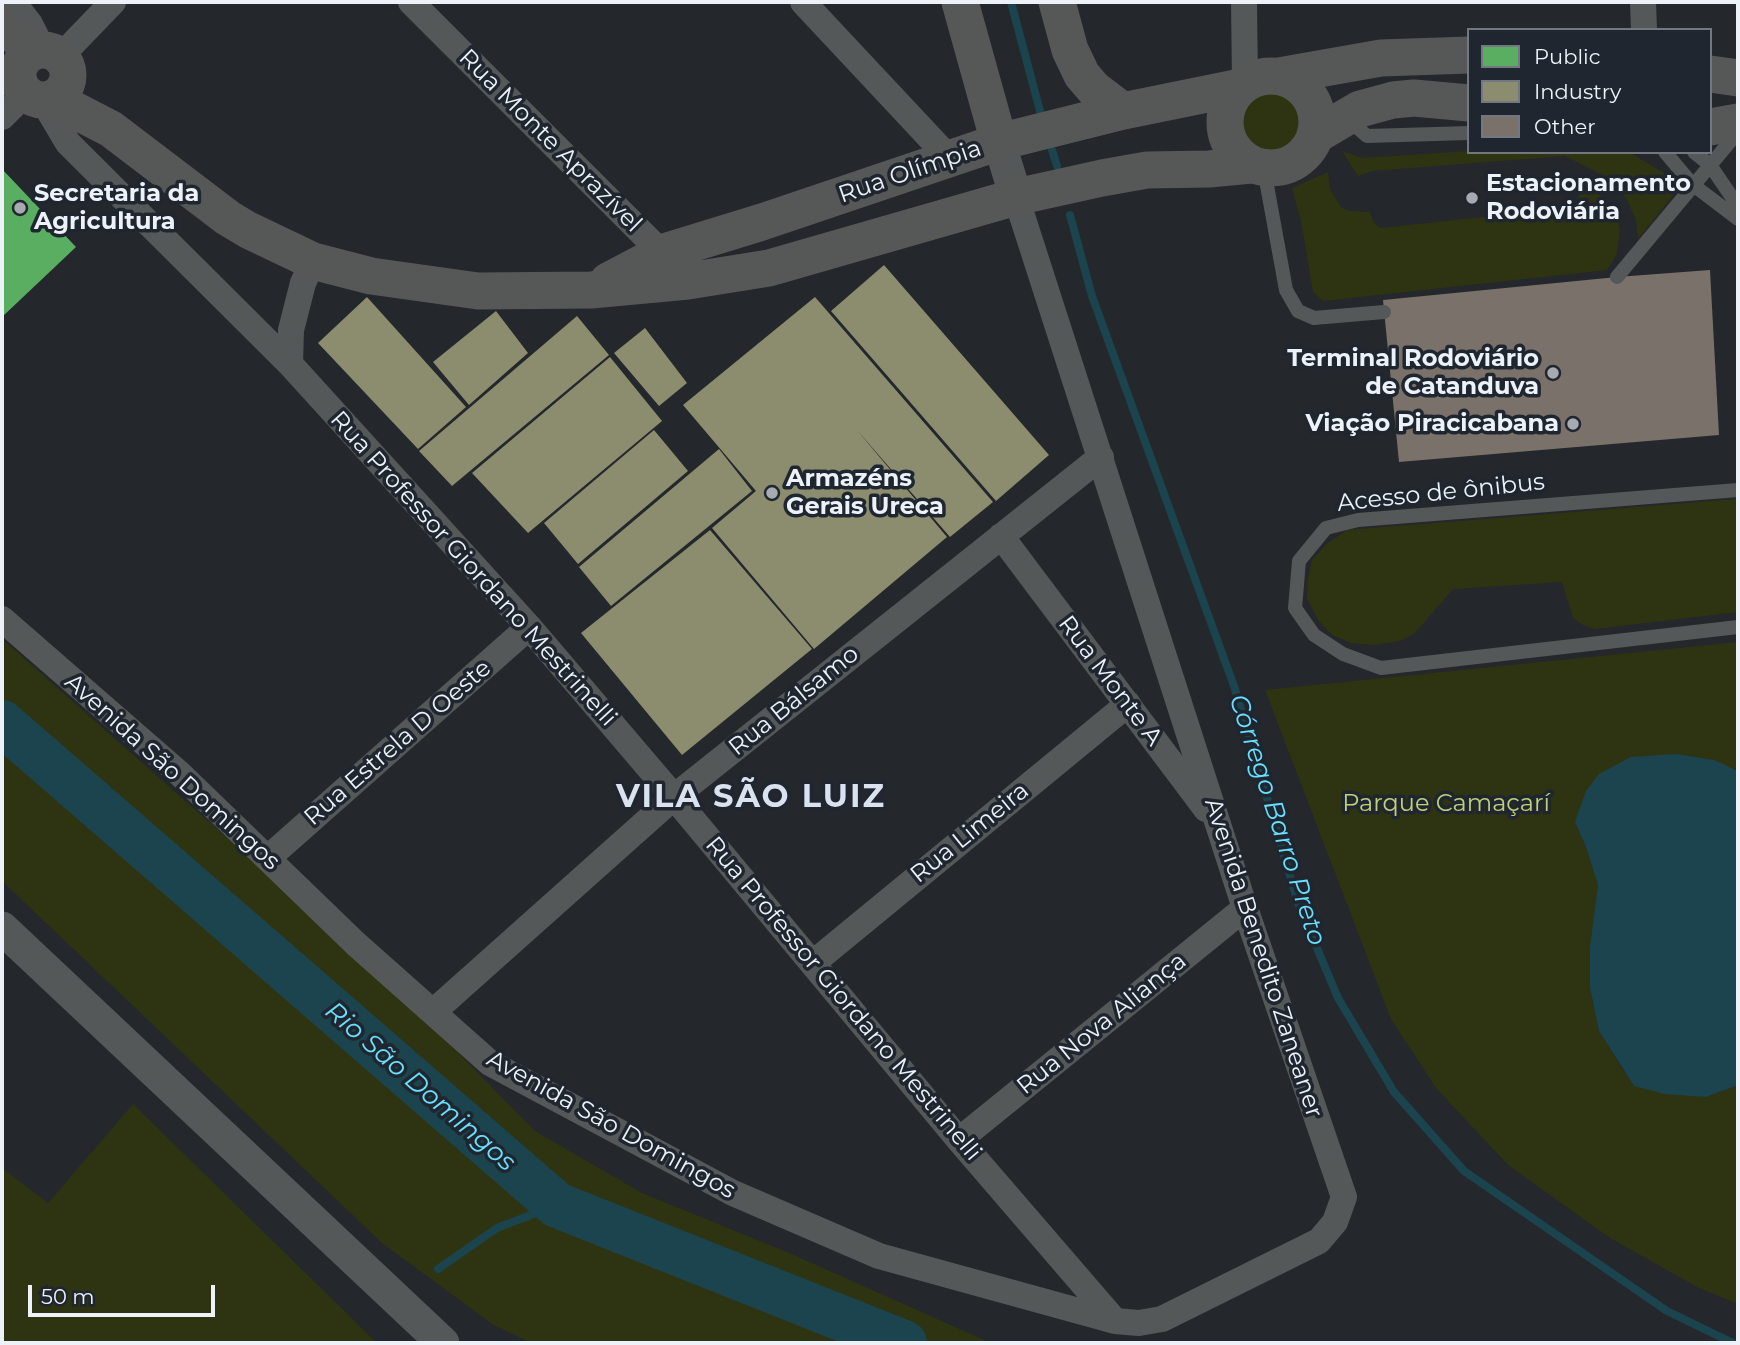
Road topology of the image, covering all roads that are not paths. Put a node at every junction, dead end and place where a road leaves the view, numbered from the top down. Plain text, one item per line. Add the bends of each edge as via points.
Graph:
1 (13, 2) edge
2 (113, 2) edge
3 (411, 2) edge
4 (803, 2) edge
5 (960, 2) edge
6 (1057, 2) edge
7 (1244, 2) edge
8 (1643, 2) edge
9 (2, 24) edge
10 (1644, 28) edge
11 (1467, 55) edge
12 (1712, 74) edge
13 (35, 76) edge
14 (1738, 78) edge
15 (1260, 81) junction
16 (1467, 103) edge
17 (1123, 111) junction
18 (1738, 122) edge
19 (1331, 126) junction
20 (1712, 127) edge
21 (1738, 132) edge
22 (1467, 133) edge
23 (999, 142) junction
24 (1667, 154) edge
25 (1696, 154) edge
26 (949, 158) junction
27 (1710, 165) junction
28 (1257, 167) junction
29 (1692, 184) junction
30 (1016, 197) junction
31 (1738, 206) edge
32 (1738, 219) edge
33 (661, 253) junction
34 (313, 261) junction
35 (1616, 277) dead end
36 (688, 281) junction
37 (591, 290) junction
38 (1384, 312) dead end
39 (290, 364) junction
40 (1101, 457) junction
41 (1738, 490) edge
42 (1001, 536) junction
43 (2, 619) edge
44 (529, 627) junction
45 (1738, 627) edge
46 (1128, 704) junction
47 (674, 796) junction
48 (1219, 827) junction
49 (268, 858) junction
50 (1245, 908) junction
51 (2, 928) edge
52 (813, 963) junction
53 (433, 1012) junction
54 (959, 1140) junction
55 (1115, 1321) junction
56 (443, 1343) edge

1 - 13 street, Rua Olímpia via 25,16
2 - 13 street
3 - 33 street, Rua Monte Aprazível
4 - 26 street
5 - 23 main road
6 - 17 main road via 1082,75
7 - 15 street via 1243,40
8 - 10 street
9 - 13 main road, Rua Professor Giordano Mestrinelli
11 - 15 main road, Rua Olímpia via 1381,58
12 - 14 main road
13 - 34 main road, Rua Olímpia via 228,218
13 - 39 street, Rua Professor Giordano Mestrinelli via 68,143
15 - 17 main road, Rua Olímpia
15 - 19 main road via 1292,80 1311,97 1318,122
15 - 28 main road via 1232,97 1226,109 1226,135 1240,158
16 - 19 main road via 1393,100 1360,108
17 - 23 main road, Rua Olímpia
18 - 20 main road
19 - 22 lane via 1367,136
19 - 28 main road via 1293,164 1279,169
21 - 27 lane
23 - 26 main road, Rua Olímpia
23 - 30 street
24 - 29 lane
25 - 27 lane
26 - 33 main road, Rua Olímpia
27 - 29 lane
27 - 31 lane
28 - 30 main road, Rua Olímpia via 1147,170
28 - 38 lane via 1286,290 1298,311 1314,318
29 - 32 lane
29 - 35 lane
30 - 36 main road, Rua Olímpia via 769,268
30 - 40 street, Avenida Benedito Zaneaner
33 - 36 street, Rua Monte Aprazível
33 - 37 main road, Rua Olímpia
34 - 37 main road, Rua Olímpia via 371,276 478,291
34 - 39 street via 291,330
36 - 37 main road, Rua Olímpia
39 - 44 street, Rua Professor Giordano Mestrinelli
40 - 42 street, Rua Bálsamo
40 - 48 street, Avenida Benedito Zaneaner
41 - 45 lane, Acesso de ônibus via 1358,520 1326,528 1299,561 1295,608 1314,635 1343,654 1381,668
42 - 46 street, Rua Monte A
42 - 47 street, Rua Bálsamo
43 - 49 street, Avenida São Domingos via 180,774
44 - 47 street, Rua Professor Giordano Mestrinelli
44 - 49 street, Rua Estrela D Oeste
46 - 48 street, Rua Monte A
46 - 52 street, Rua Limeira
47 - 52 street, Rua Professor Giordano Mestrinelli
47 - 53 street, Rua Bálsamo
48 - 50 street, Avenida Benedito Zaneaner
49 - 53 street, Avenida São Domingos
50 - 54 street, Rua Nova Aliança
50 - 55 street, Avenida Benedito Zaneaner via 1344,1197 1335,1222 1319,1241 1162,1319
51 - 56 street
52 - 54 street, Rua Professor Giordano Mestrinelli
53 - 55 street, Avenida São Domingos via 490,1063 733,1193 879,1256
54 - 55 street, Rua Professor Giordano Mestrinelli

